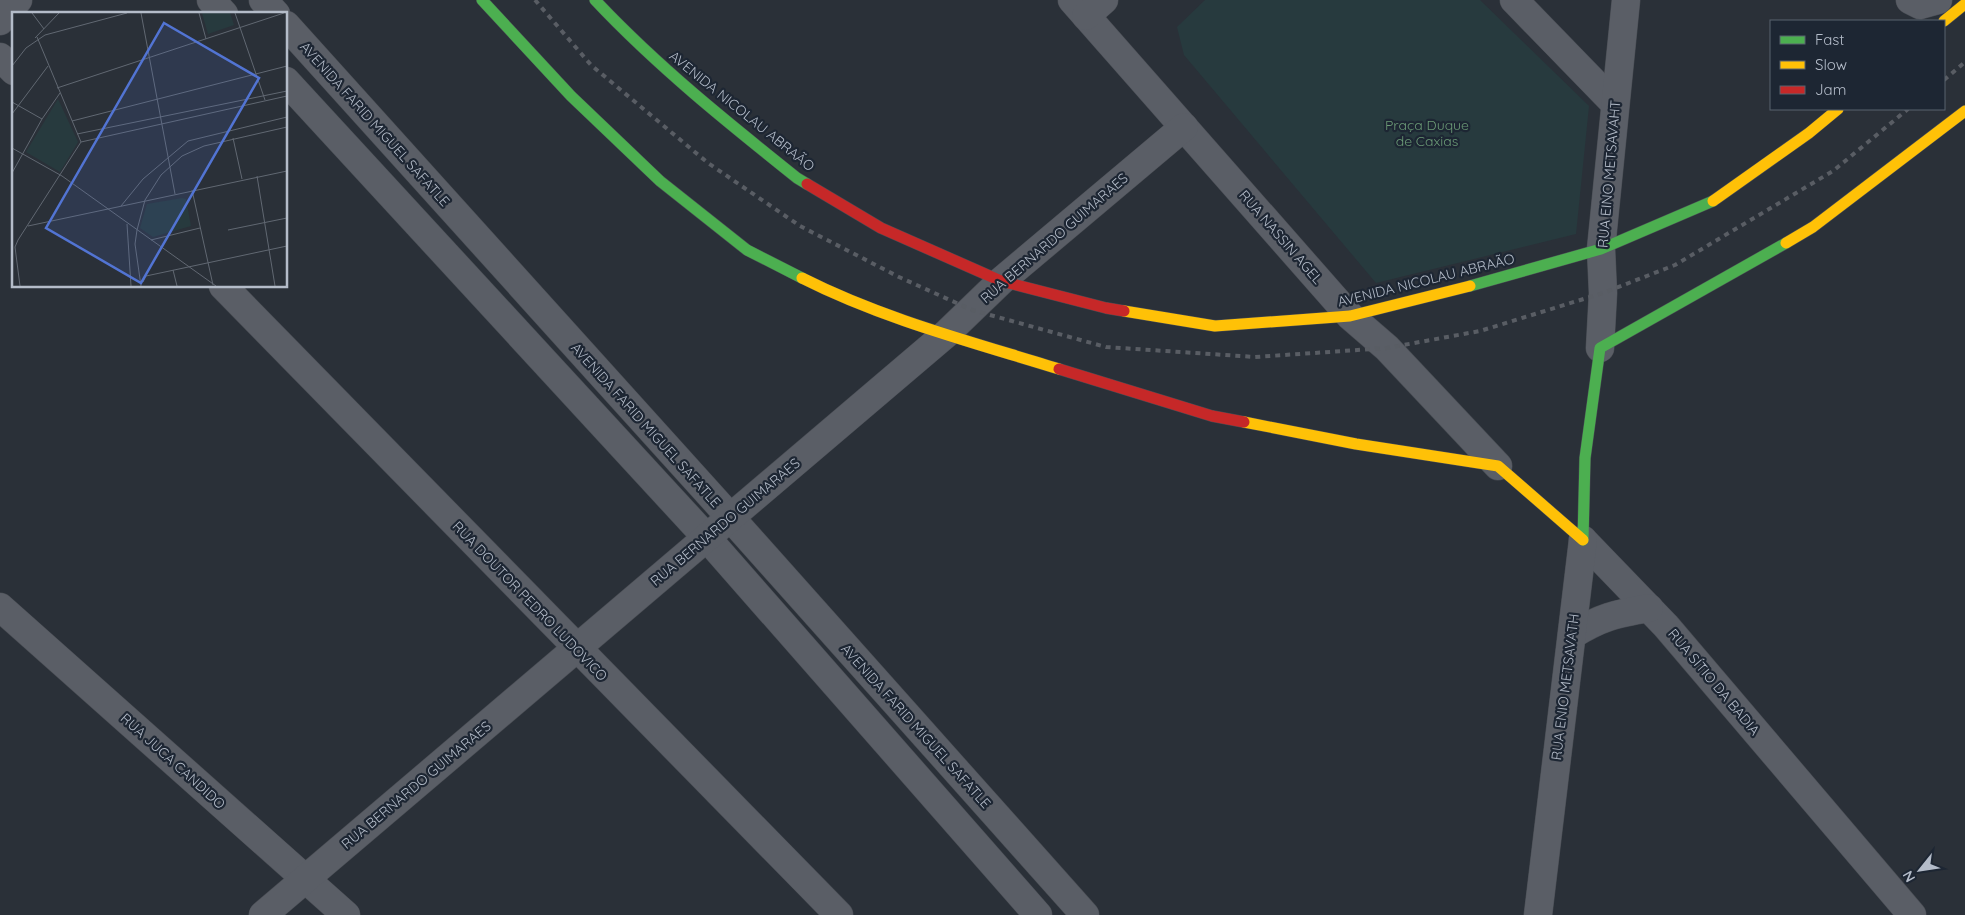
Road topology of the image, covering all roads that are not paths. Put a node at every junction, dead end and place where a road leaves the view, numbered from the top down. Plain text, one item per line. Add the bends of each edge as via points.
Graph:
1 (18, 0) edge
2 (212, 0) edge
3 (263, 0) edge
4 (482, 0) edge
5 (595, 0) edge
6 (1514, 0) edge
7 (1626, 0) edge
8 (1965, 4) edge
9 (1087, 5) edge
10 (222, 12) edge
11 (274, 12) edge
12 (1945, 20) edge
13 (0, 21) edge
14 (288, 27) edge
15 (0, 57) edge
16 (12, 70) edge
17 (288, 83) edge
18 (1615, 104) junction
19 (1837, 110) edge
20 (1965, 111) edge
21 (1184, 127) junction
22 (1601, 249) junction
23 (1001, 280) junction
24 (225, 288) edge
25 (1350, 316) junction
26 (946, 334) junction
27 (1600, 348) junction
28 (1498, 466) junction
29 (730, 518) junction
30 (706, 538) junction
31 (1583, 540) junction
32 (0, 607) edge
33 (1649, 608) junction
34 (1572, 635) junction
35 (576, 648) junction
36 (306, 878) junction
37 (263, 915) edge
38 (346, 915) edge
39 (839, 915) edge
40 (1038, 915) edge
41 (1085, 915) edge
42 (1538, 915) edge
43 (1912, 915) edge

1 - 13 street
2 - 10 street
3 - 11 street
4 - 26 street via 571,96 660,181 747,250 840,298
5 - 23 street, AVENIDA NICOLAU ABRAÃO via 628,35 716,113 797,178 881,228
6 - 18 street
7 - 18 street, RUA EINO METSAVAHT
8 - 12 street
9 - 21 street, RUA NASSIN AGEL
14 - 29 street, AVENIDA FARID MIGUEL SAFATLE
15 - 16 street
17 - 30 street
18 - 22 street, RUA EINO METSAVAHT
19 - 22 street, AVENIDA NICOLAU ABRAÃO via 1712,202
20 - 27 street via 1813,227
21 - 23 street, RUA BERNARDO GUIMARAES
21 - 25 street, RUA NASSIN AGEL
22 - 25 street, AVENIDA NICOLAU ABRAÃO via 1461,289
22 - 27 street, RUA EINO METSAVAHT
23 - 25 street, AVENIDA NICOLAU ABRAÃO via 1106,308 1215,326
23 - 26 street, RUA BERNARDO GUIMARAES
24 - 35 street, RUA DOUTOR PEDRO LUDOVICO
25 - 28 street, RUA NASSIN AGEL via 1387,348
26 - 28 street via 1212,416 1356,444
26 - 29 street, RUA BERNARDO GUIMARAES
27 - 31 street, RUA ENIO METSAVATH via 1585,458
28 - 31 street, RUA SÍTIO DA BADIA
29 - 30 street, RUA BERNARDO GUIMARAES
29 - 41 street, AVENIDA FARID MIGUEL SAFATLE
30 - 35 street, RUA BERNARDO GUIMARAES
30 - 40 street
31 - 33 street, RUA SÍTIO DA BADIA
31 - 34 street, RUA ENIO METSAVATH
32 - 36 street, RUA JUCA CANDIDO
33 - 34 street via 1613,614
33 - 43 street, RUA SÍTIO DA BADIA
34 - 42 street, RUA ENIO METSAVATH
35 - 36 street, RUA BERNARDO GUIMARAES
35 - 39 street, RUA DOUTOR PEDRO LUDOVICO
36 - 37 street, RUA BERNARDO GUIMARAES
36 - 38 street, RUA JUCA CANDIDO

